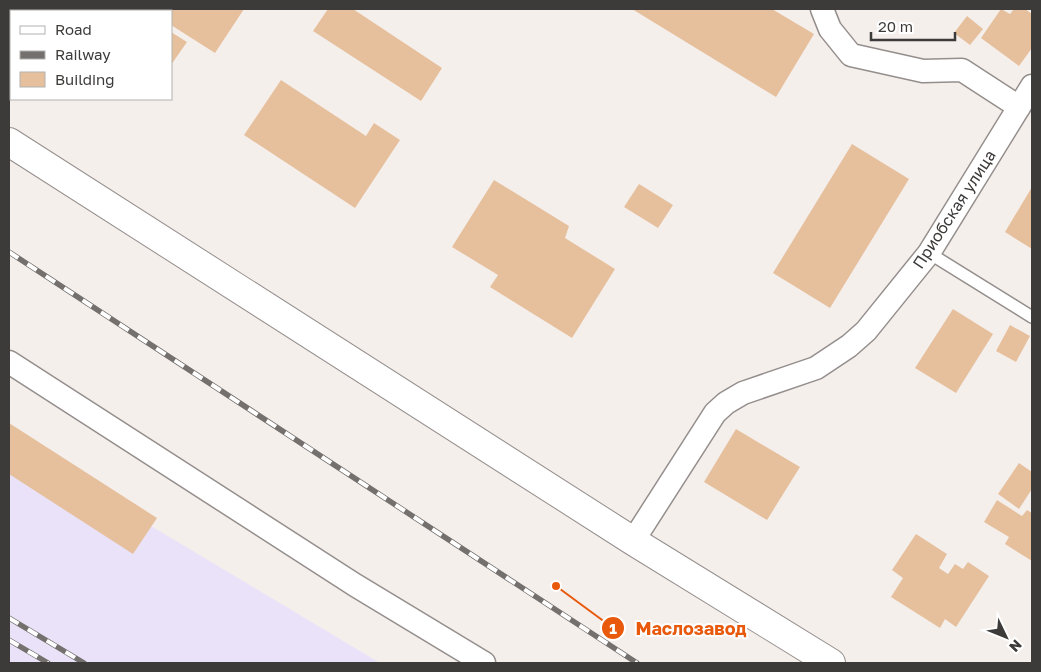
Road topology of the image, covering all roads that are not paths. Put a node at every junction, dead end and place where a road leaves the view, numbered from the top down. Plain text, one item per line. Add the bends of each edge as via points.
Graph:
1 (822, 9) edge
2 (1032, 86) edge
3 (1020, 107) junction
4 (9, 142) edge
5 (929, 253) junction
6 (1032, 317) edge
7 (9, 362) edge
8 (633, 541) junction
9 (484, 663) edge
10 (831, 663) edge

1 - 3 street via 830,29 850,55 923,71 962,70
2 - 3 street, Приобская улица
3 - 5 street, Приобская улица
4 - 8 main road
5 - 6 lane
5 - 8 street, Приобская улица via 866,330 843,351 816,368 743,393 715,413
7 - 9 street via 355,585
8 - 10 main road

